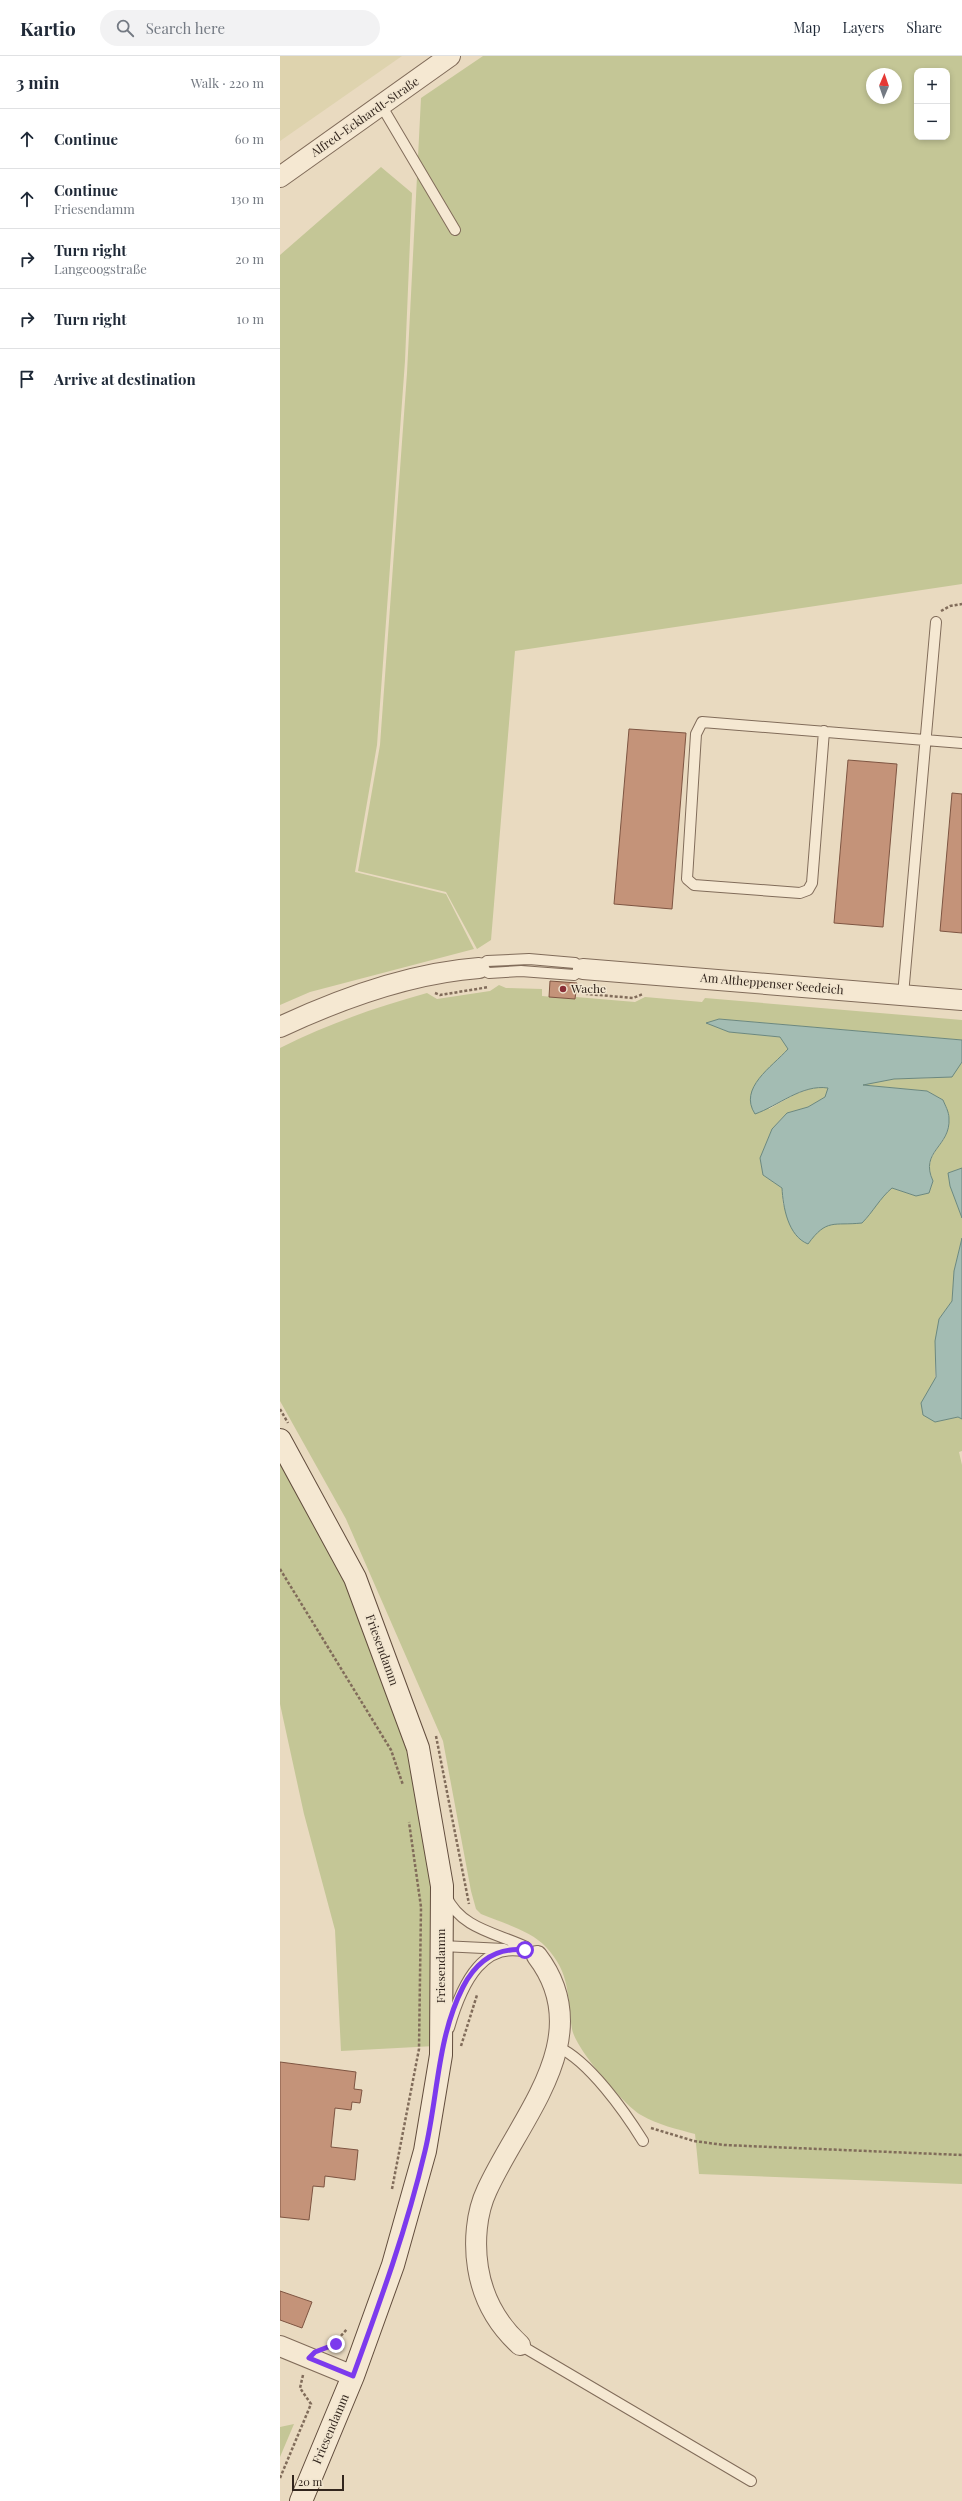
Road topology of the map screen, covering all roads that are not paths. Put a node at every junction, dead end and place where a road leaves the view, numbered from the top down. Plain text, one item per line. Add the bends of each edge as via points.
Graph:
1 (450, 56) edge
2 (381, 106) junction
3 (280, 177) edge
4 (455, 230) dead end
5 (936, 622) road end
6 (824, 731) junction
7 (925, 740) junction
8 (962, 743) edge
9 (479, 968) joint
10 (583, 969) joint
11 (904, 995) junction
12 (962, 1000) edge
13 (280, 1027) edge
14 (280, 1440) edge
15 (442, 1886) junction
16 (470, 1925) junction
17 (442, 1941) junction
18 (514, 1949) junction
19 (537, 1956) junction
20 (558, 2047) junction
21 (441, 2055) junction
22 (643, 2141) dead end
23 (520, 2345) joint
24 (280, 2346) edge
25 (353, 2376) junction
26 (751, 2481) dead end
27 (301, 2501) edge

1 - 2 street, Alfred-Eckhardt-Straße
2 - 3 street, Alfred-Eckhardt-Straße
2 - 4 lane
5 - 7 lane
6 - 6 lane via 812,883 808,890 800,894 694,885 687,879 696,734 702,722
6 - 7 lane
7 - 8 lane
7 - 11 lane
9 - 10 lane, Am Altheppenser Seedeich via 488,973 521,971 574,975
9 - 13 street, Am Altheppenser Seedeich via 441,973 381,988 326,1007
10 - 11 street, Am Altheppenser Seedeich
11 - 12 street, Am Altheppenser Seedeich
14 - 15 main road, Friesendamm via 355,1578 418,1748
15 - 16 lane via 455,1911
15 - 17 main road, Friesendamm
16 - 17 lane via 451,1923
16 - 19 lane via 514,1942
17 - 18 lane
17 - 21 main road, Friesendamm
18 - 19 lane via 525,1950
18 - 21 lane via 489,1956 474,1970 454,2008
19 - 20 street via 556,1988 560,2022
20 - 22 lane via 579,2059 627,2115
20 - 23 street via 547,2080 486,2191 476,2236 480,2282 490,2308 506,2332
21 - 25 main road, Friesendamm via 434,2108 410,2208 393,2265
23 - 26 lane
24 - 25 street
25 - 27 main road, Friesendamm

